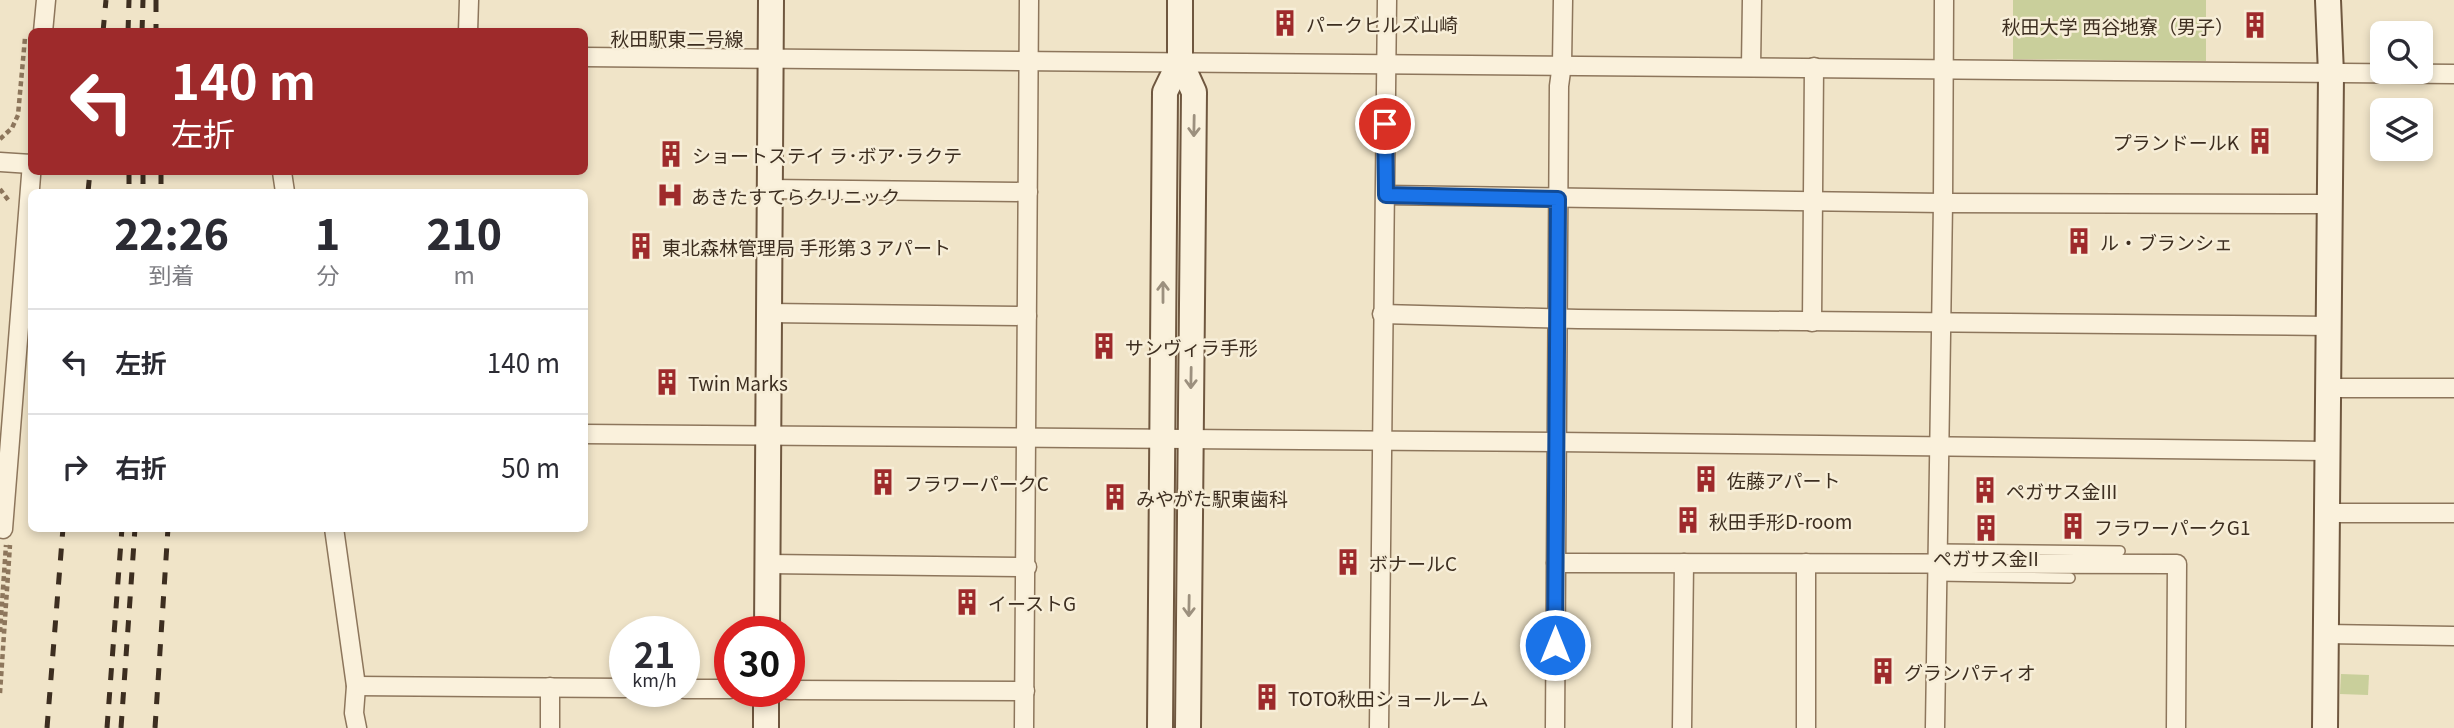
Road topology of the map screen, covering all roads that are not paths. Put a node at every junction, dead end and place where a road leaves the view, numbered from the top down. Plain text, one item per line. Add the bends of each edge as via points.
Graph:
1 (46, 0) edge
2 (469, 0) edge
3 (771, 0) edge
4 (1029, 0) edge
5 (1180, 0) edge
6 (1387, 0) edge
7 (1563, 0) edge
8 (1752, 0) edge
9 (1944, 0) edge
10 (2328, 0) edge
11 (35, 28) edge
12 (468, 28) edge
13 (588, 57) edge
14 (770, 58) junction
15 (1029, 60) junction
16 (1180, 61) junction
17 (1385, 63) junction
18 (1562, 64) junction
19 (1751, 67) junction
20 (1814, 67) junction
21 (1944, 69) junction
22 (2331, 74) junction
23 (2454, 74) edge
24 (0, 162) edge
25 (28, 164) edge
26 (770, 190) junction
27 (1028, 192) junction
28 (1386, 195) junction
29 (1558, 199) junction
30 (1813, 202) junction
31 (28, 203) edge
32 (1943, 203) junction
33 (2330, 204) junction
34 (769, 313) junction
35 (1382, 314) junction
36 (1027, 316) junction
37 (1556, 319) junction
38 (1812, 322) junction
39 (1941, 323) junction
40 (2330, 326) junction
41 (2329, 388) junction
42 (2454, 388) edge
43 (588, 434) edge
44 (769, 435) junction
45 (1027, 438) junction
46 (1162, 439) junction
47 (1191, 440) junction
48 (1382, 441) junction
49 (1556, 442) junction
50 (1940, 448) junction
51 (2328, 451) junction
52 (2328, 513) junction
53 (2454, 513) edge
54 (3, 530) edge
55 (335, 532) edge
56 (2120, 551) dead end
57 (1556, 563) junction
58 (1806, 563) junction
59 (1938, 563) junction
60 (768, 564) junction
61 (1684, 564) junction
62 (1027, 567) junction
63 (2070, 578) dead end
64 (767, 616) edge
65 (2326, 634) junction
66 (2454, 636) edge
67 (356, 686) junction
68 (550, 688) junction
69 (609, 688) edge
70 (805, 690) edge
71 (1025, 691) junction
72 (766, 707) edge
73 (356, 728) edge
74 (550, 728) edge
75 (766, 728) edge
76 (1024, 728) edge
77 (1160, 728) edge
78 (1188, 728) edge
79 (1379, 728) edge
80 (1555, 728) edge
81 (1682, 728) edge
82 (1806, 728) edge
83 (1935, 728) edge
84 (2176, 728) edge
85 (2325, 728) edge

1 - 11 street
2 - 12 street
3 - 14 street
4 - 15 street
5 - 16 street
6 - 17 street
7 - 18 street
8 - 19 street
9 - 21 street
10 - 22 street
13 - 14 street, 秋田駅東二号線
14 - 15 street, 秋田駅東二号線
14 - 26 street
15 - 16 street, 秋田駅東二号線
15 - 27 street
16 - 17 street, 秋田駅東二号線
46 -> 16 street via 1165,92
16 -> 47 street via 1194,92
17 - 18 street, 秋田駅東二号線
17 - 28 street
18 - 19 street, 秋田駅東二号線
18 - 29 street
19 - 20 street, 秋田駅東二号線
20 - 21 street, 秋田駅東二号線
20 - 30 street
21 - 22 street, 秋田駅東二号線
21 - 32 street
22 - 23 street, 秋田駅東二号線
22 - 33 street
24 - 25 street
26 - 27 street
26 - 34 street
27 - 36 street
28 - 29 street
28 - 35 street
29 - 30 street
29 - 37 street
30 - 32 street
30 - 38 street
31 - 54 street
32 - 33 street
32 - 39 street
33 - 40 street
34 - 36 street
34 - 44 street
35 - 37 street
35 - 48 street
36 - 45 street
37 - 38 street
37 - 49 street
38 - 39 street
39 - 40 street
39 - 50 street
40 - 41 street
41 - 42 street
41 - 51 street
43 - 44 street
44 - 45 street
44 - 60 street
45 - 46 street
45 - 62 street
46 - 47 street
46 - 77 street
47 - 48 street
47 -> 78 street
48 - 49 street
48 - 79 street
49 - 50 street
49 - 57 street
50 - 51 street
50 - 59 street
51 - 52 street
52 - 53 street
52 - 65 street
55 - 67 street
56 - 59 lane
57 - 61 street
57 - 80 street
58 - 59 street
58 - 61 street
58 - 82 street
59 - 63 lane
59 - 83 street
59 - 84 street via 2177,564
60 - 62 street
60 - 64 street
61 - 81 street
62 - 71 street
65 - 66 street
65 - 85 street
67 - 68 street
67 - 73 street
68 - 69 street
68 - 74 street
70 - 71 street
71 - 76 street
72 - 75 street

